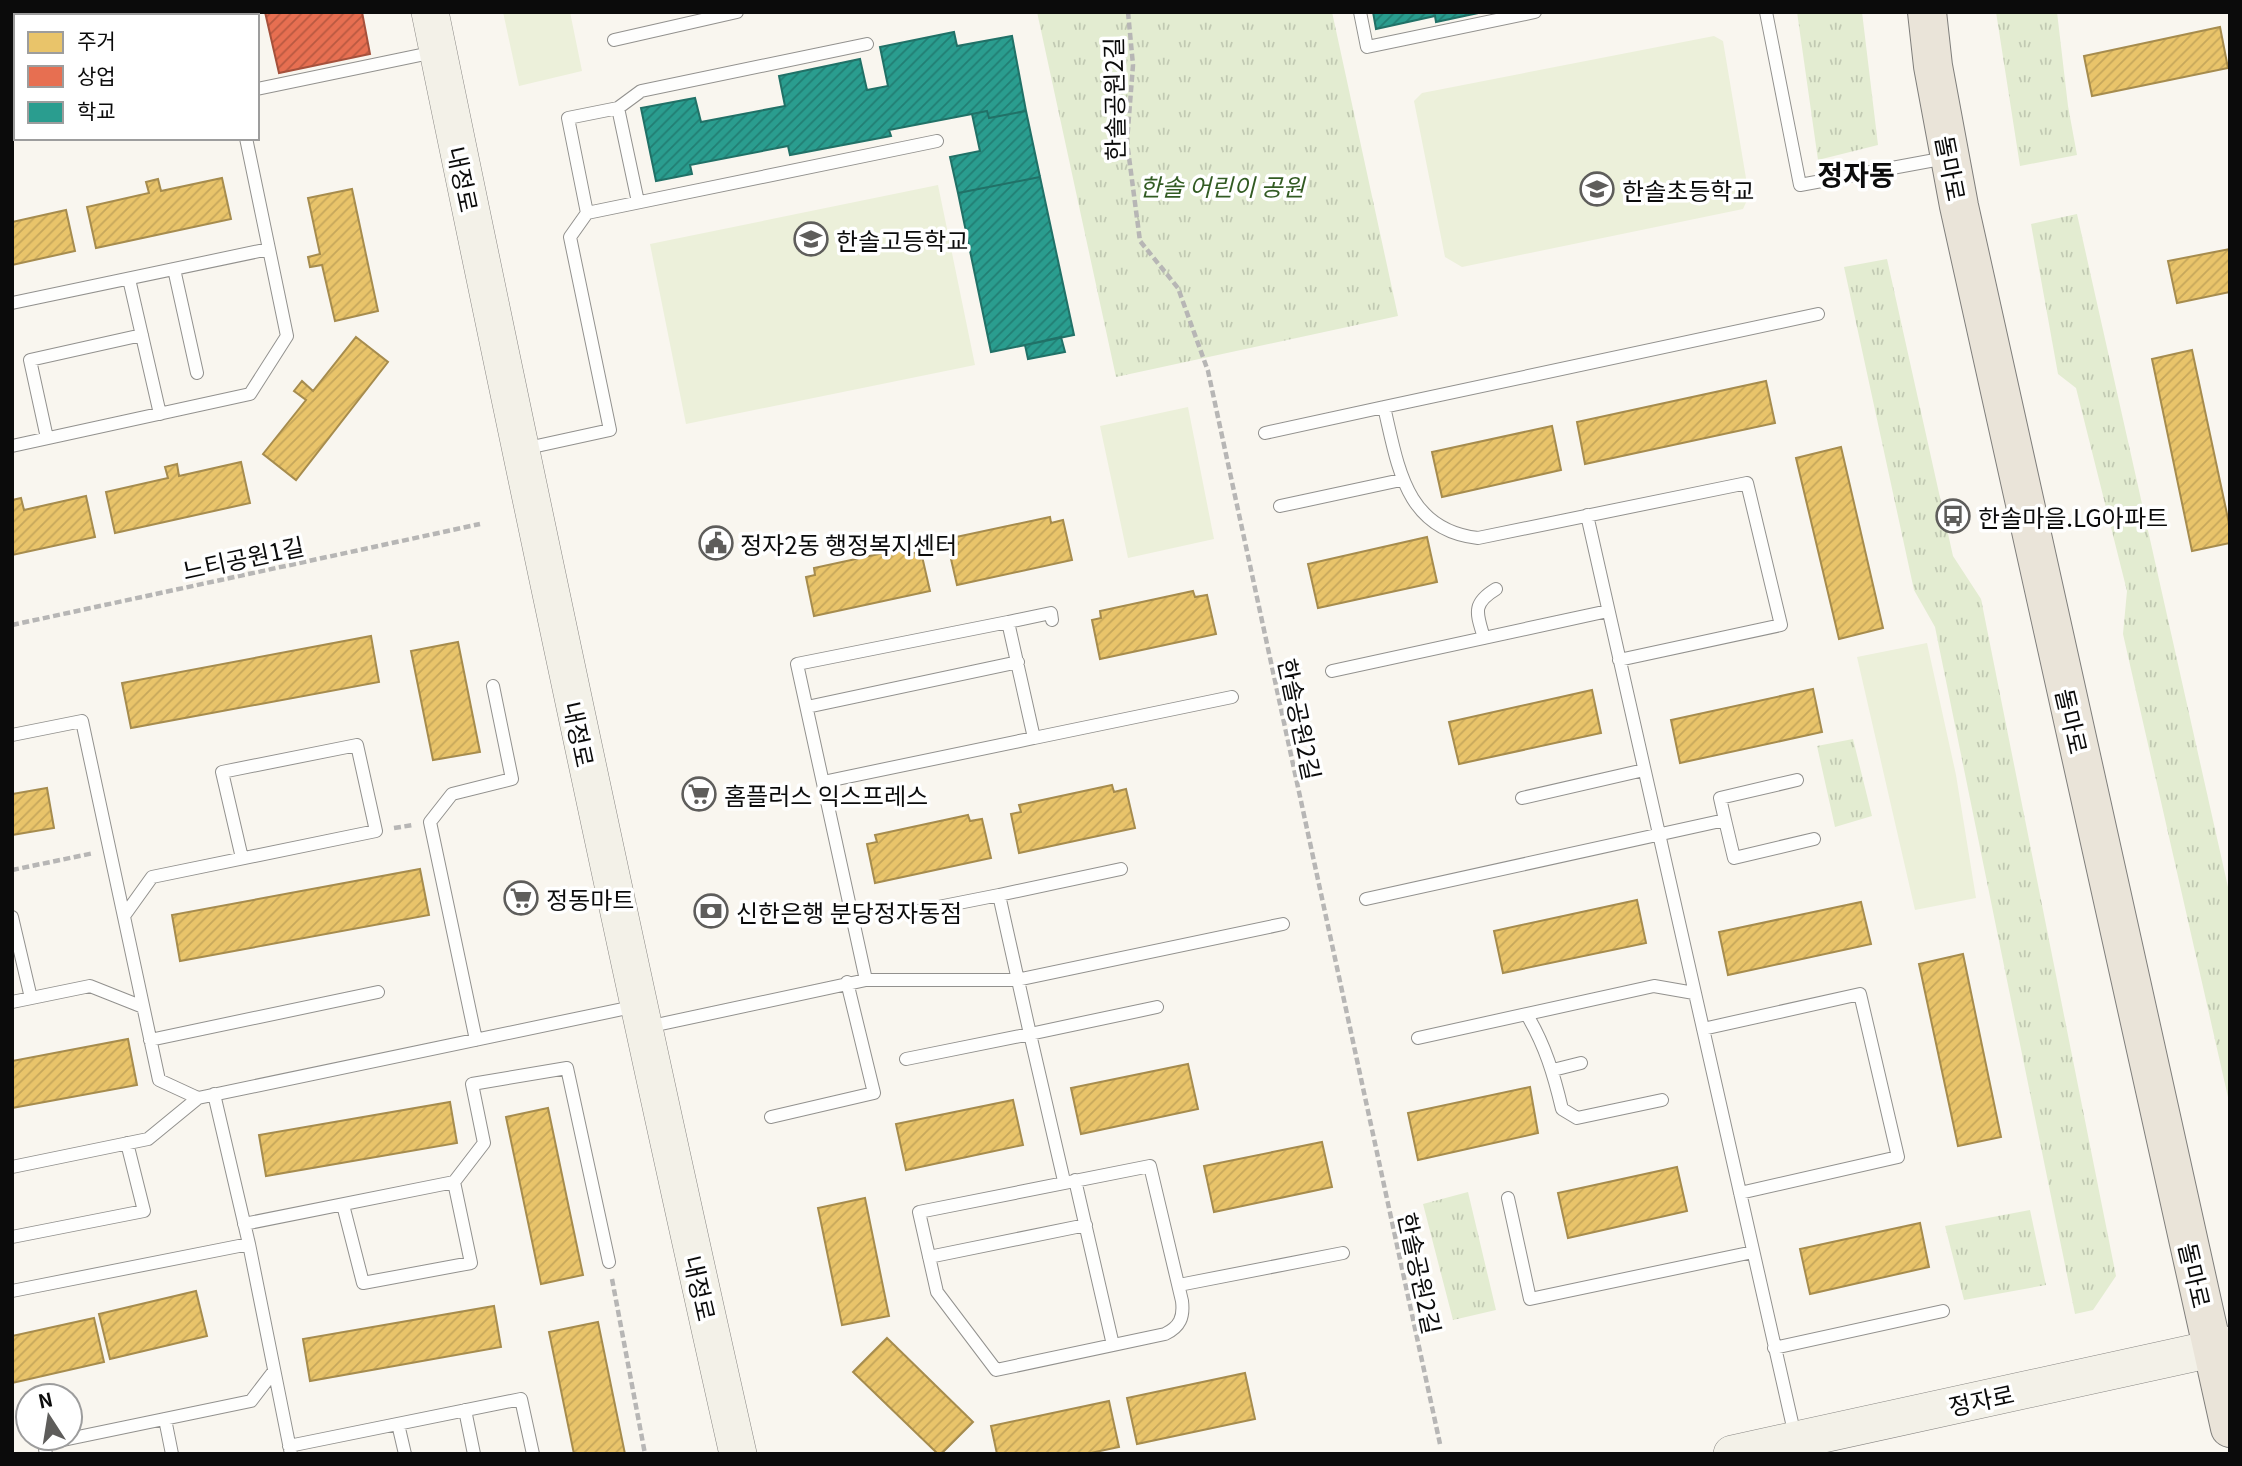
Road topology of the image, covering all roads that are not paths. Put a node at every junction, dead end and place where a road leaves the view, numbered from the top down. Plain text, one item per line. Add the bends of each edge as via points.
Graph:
1 (430, 12) edge
2 (737, 12) edge
3 (1360, 12) edge
4 (1535, 12) edge
5 (1766, 12) edge
6 (1927, 12) edge
7 (614, 40) dead end
8 (867, 44) dead end
9 (438, 52) junction
10 (259, 89) edge
11 (618, 108) junction
12 (247, 140) edge
13 (937, 141) dead end
14 (1949, 158) junction
15 (638, 202) junction
16 (587, 213) junction
17 (270, 249) junction
18 (174, 270) junction
19 (129, 279) junction
20 (12, 303) edge
21 (1818, 314) dead end
22 (142, 335) junction
23 (197, 373) dead end
24 (1384, 407) junction
25 (160, 414) junction
26 (1265, 433) dead end
27 (47, 438) junction
28 (12, 446) edge
29 (519, 450) junction
30 (1401, 480) junction
31 (1280, 506) dead end
32 (1587, 515) junction
33 (1496, 589) dead end
34 (1608, 611) junction
35 (1052, 620) dead end
36 (1008, 622) junction
37 (1484, 638) junction
38 (1619, 660) junction
39 (1018, 662) junction
40 (1332, 671) dead end
41 (492, 686) dead end
42 (1233, 697) dead end
43 (807, 707) junction
44 (12, 735) edge
45 (1034, 738) junction
46 (1644, 770) junction
47 (1797, 780) dead end
48 (823, 782) junction
49 (1522, 798) dead end
50 (1725, 820) junction
51 (1658, 834) junction
52 (1814, 839) dead end
53 (242, 859) junction
54 (1121, 869) dead end
55 (999, 895) junction
56 (1366, 899) dead end
57 (908, 913) dead end
58 (124, 916) junction
59 (12, 917) edge
60 (1283, 924) dead end
61 (17, 964) edge
62 (866, 980) junction
63 (1017, 980) junction
64 (847, 982) junction
65 (378, 992) dead end
66 (1694, 993) junction
67 (31, 998) junction
68 (12, 1002) edge
69 (143, 1007) junction
70 (1157, 1007) dead end
71 (1527, 1015) junction
72 (640, 1017) junction
73 (1703, 1029) junction
74 (1030, 1034) junction
75 (1418, 1038) dead end
76 (150, 1040) junction
77 (476, 1040) junction
78 (906, 1059) dead end
79 (1581, 1063) dead end
80 (1553, 1070) junction
81 (214, 1094) junction
82 (198, 1098) junction
83 (1662, 1100) dead end
84 (771, 1117) dead end
85 (127, 1143) junction
86 (12, 1167) edge
87 (1070, 1181) junction
88 (454, 1182) junction
89 (1740, 1192) junction
90 (1508, 1198) dead end
91 (342, 1205) junction
92 (244, 1224) junction
93 (1086, 1225) junction
94 (12, 1237) edge
95 (249, 1244) junction
96 (1753, 1252) junction
97 (1343, 1253) dead end
98 (929, 1257) junction
99 (609, 1262) road end
100 (1179, 1285) junction
101 (12, 1291) edge
102 (1944, 1311) dead end
103 (1113, 1345) junction
104 (2221, 1346) edge
105 (1774, 1348) junction
106 (274, 1371) junction
107 (465, 1410) junction
108 (164, 1419) junction
109 (398, 1424) junction
110 (2230, 1429) edge
111 (1796, 1440) junction
112 (290, 1450) edge
113 (46, 1454) edge
114 (173, 1454) edge
115 (405, 1454) edge
116 (474, 1454) edge
117 (533, 1454) edge
118 (738, 1454) edge
119 (1732, 1454) edge

1 - 9 street, 내정로
2 - 7 lane
3 - 4 lane via 1367,47
5 - 14 lane via 1800,185
6 - 14 main road, 돌마로
8 - 11 lane via 641,91
9 - 10 lane
9 - 29 street, 내정로
11 - 15 lane
11 - 16 lane via 568,118
12 - 17 lane
13 - 15 lane
14 - 104 main road, 돌마로
15 - 16 lane
16 - 29 lane via 570,237 610,430
17 - 18 lane
17 - 25 lane via 287,336 250,394
18 - 19 lane
18 - 23 lane
19 - 20 lane
19 - 22 lane
21 - 24 lane
22 - 25 lane
22 - 27 lane via 30,360
24 - 26 lane
24 - 30 lane
25 - 27 lane
27 - 28 lane
29 - 72 street, 내정로
30 - 31 lane
30 - 32 lane via 1427,516 1460,536 1478,538
32 - 34 lane
32 - 38 lane via 1747,482 1781,625
33 - 37 lane via 1478,604
34 - 37 lane
34 - 38 lane
35 - 36 lane via 1051,613
36 - 39 lane
36 - 43 lane via 797,664
37 - 40 lane
38 - 46 lane
39 - 43 lane
39 - 45 lane
41 - 77 lane via 512,779 452,794 430,822
42 - 45 lane
43 - 48 lane
44 - 58 lane via 82,721
45 - 48 lane
46 - 49 lane
46 - 51 lane
47 - 50 lane via 1720,798
48 - 62 lane
50 - 51 lane
50 - 52 lane via 1734,858
51 - 56 lane
51 - 66 lane
53 - 53 lane via 376,831 357,745 222,772
53 - 58 lane via 152,877
54 - 55 lane
55 - 57 lane
55 - 63 lane
58 - 69 lane
59 - 61 lane
60 - 63 lane
61 - 67 lane
62 - 63 lane
62 - 64 lane
63 - 74 lane
64 - 72 lane
64 - 84 lane via 874,1093
65 - 76 lane
66 - 71 lane via 1654,986
66 - 73 lane
67 - 68 lane
67 - 69 lane via 90,986
69 - 76 lane
70 - 74 lane
71 - 75 lane
71 - 80 lane
72 - 77 lane
72 - 118 street, 내정로
73 - 89 lane
73 - 89 lane via 1860,994 1898,1157
74 - 78 lane
74 - 87 lane
76 - 82 lane via 159,1080
77 - 81 lane
79 - 80 lane
80 - 83 lane via 1562,1109 1577,1118
81 - 82 lane
81 - 92 lane
82 - 85 lane via 148,1139
85 - 86 lane
85 - 94 lane via 144,1211
87 - 93 lane
87 - 98 lane via 919,1212
87 - 100 lane via 1150,1166
88 - 91 lane
88 - 91 lane via 471,1263 363,1283
88 - 99 lane via 484,1143 472,1084 568,1068
89 - 96 lane
90 - 96 lane via 1530,1299
91 - 92 lane
92 - 95 lane
93 - 98 lane
93 - 103 lane
95 - 101 lane
95 - 106 lane
96 - 105 lane
97 - 100 lane
98 - 103 lane via 937,1292 996,1370
100 - 103 lane via 1184,1312 1172,1331
102 - 105 lane
104 - 110 main road, 돌마로
104 - 111 street, 정자로
105 - 111 lane
106 - 108 lane via 251,1401
106 - 112 lane
107 - 109 lane
107 - 116 lane
107 - 117 lane via 522,1399
108 - 113 lane via 44,1444
108 - 114 lane
109 - 112 lane
109 - 115 lane
111 - 119 street, 정자로

